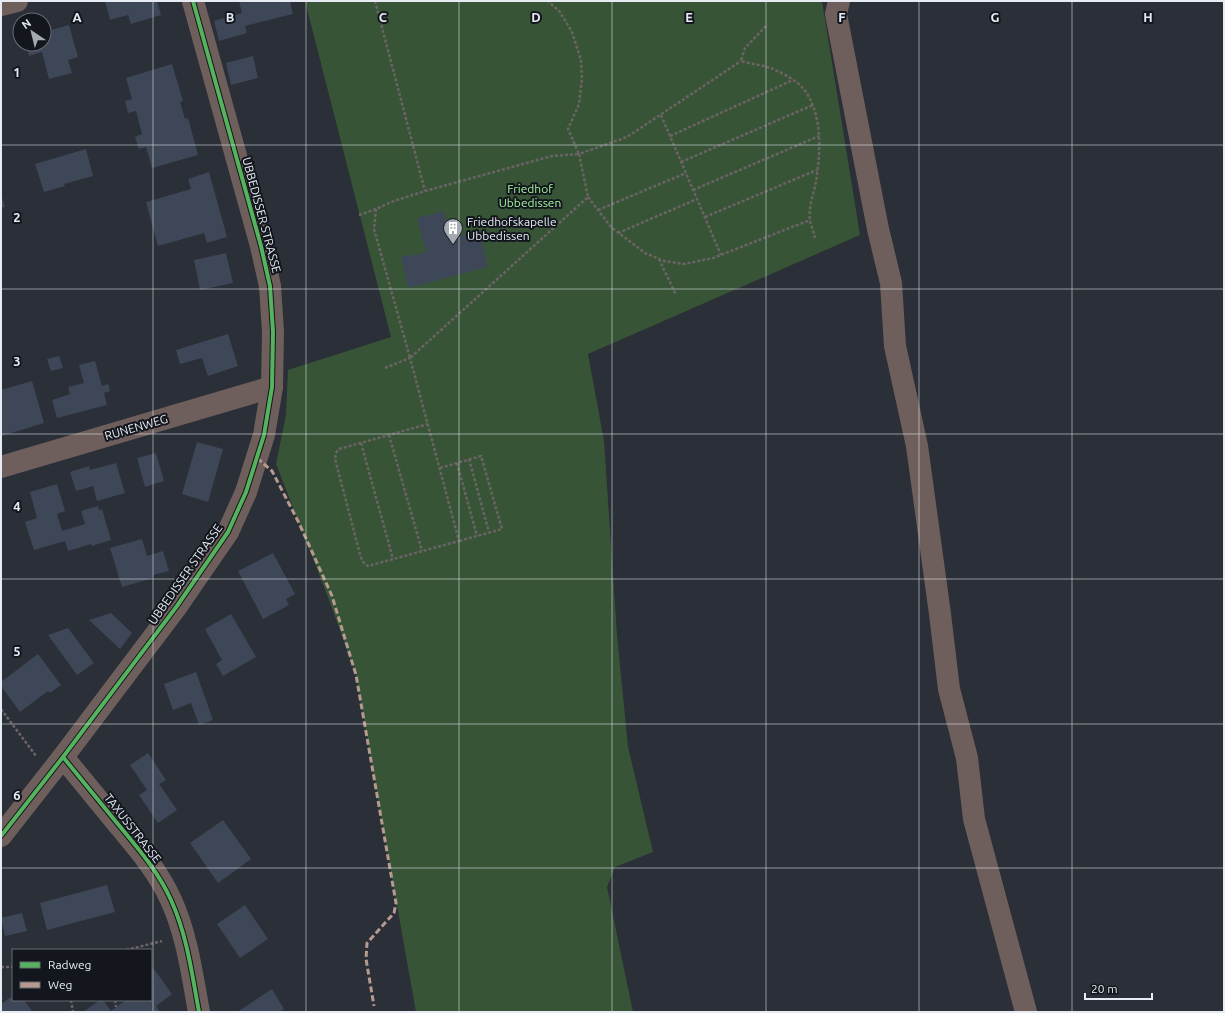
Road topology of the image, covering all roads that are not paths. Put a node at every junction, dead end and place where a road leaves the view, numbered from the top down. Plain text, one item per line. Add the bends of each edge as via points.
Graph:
1 (17, 1) edge
2 (193, 1) edge
3 (839, 1) edge
4 (1, 5) edge
5 (272, 387) junction
6 (1, 467) edge
7 (63, 757) junction
8 (1, 836) edge
9 (199, 1012) edge
10 (1026, 1012) edge

1 - 4 street
2 - 5 street, UBBEDISSER STRASSE via 268,244 273,332
3 - 10 street via 836,14 891,283 895,346 917,446 949,689 967,758 974,819
5 - 6 street, RUNENWEG
5 - 7 street, UBBEDISSER STRASSE via 264,435 248,488 228,532 177,606
7 - 8 street, UBBEDISSER STRASSE
7 - 9 street, TAXUSSTRASSE via 138,848 170,899 184,936

